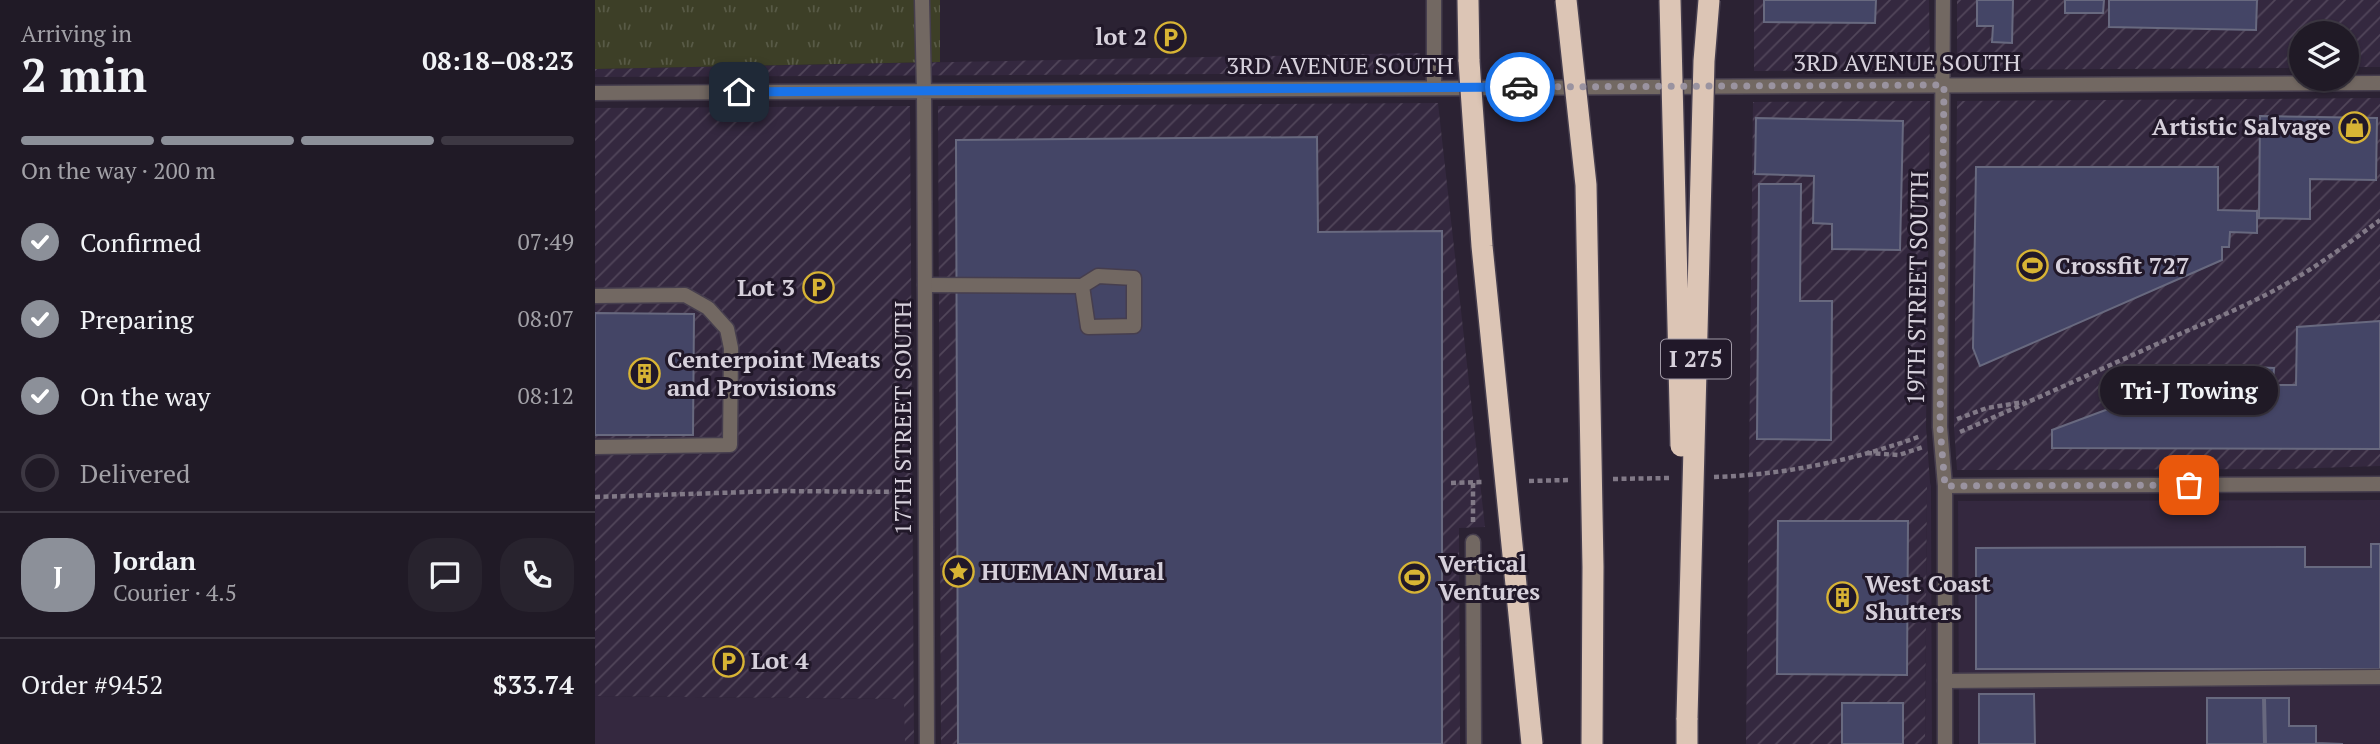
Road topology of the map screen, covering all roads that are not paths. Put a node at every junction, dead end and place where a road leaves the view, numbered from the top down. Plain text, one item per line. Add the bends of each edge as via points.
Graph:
1 (922, 0) edge
2 (1434, 0) edge
3 (1468, 0) edge
4 (1566, 0) edge
5 (1670, 0) edge
6 (1709, 0) edge
7 (1943, 0) edge
8 (2380, 83) edge
9 (1944, 85) junction
10 (1434, 88) junction
11 (924, 91) junction
12 (595, 93) edge
13 (925, 285) junction
14 (1082, 286) junction
15 (595, 296) edge
16 (595, 447) edge
17 (2380, 484) edge
18 (1945, 486) junction
19 (1473, 542) road end
20 (2380, 677) edge
21 (1945, 681) junction
22 (1687, 718) junction
23 (927, 744) edge
24 (1474, 744) edge
25 (1532, 744) edge
26 (1592, 744) edge
27 (1687, 744) edge
28 (1945, 744) edge

1 - 11 street, 17TH STREET SOUTH
2 - 10 street
3 - 25 highway, bridge via 1482,246
4 - 26 highway, bridge via 1586,185
5 - 22 highway, bridge
6 - 22 highway, I 275, bridge
7 - 9 street, 19TH STREET SOUTH
8 - 9 street, 3RD AVENUE SOUTH
9 - 10 street, 3RD AVENUE SOUTH
9 - 18 street, 19TH STREET SOUTH via 1940,427
10 - 11 street, 3RD AVENUE SOUTH
11 - 12 street, 3RD AVENUE SOUTH
11 - 13 street, 17TH STREET SOUTH
13 - 14 street
13 - 23 street, 17TH STREET SOUTH
14 - 14 street via 1088,327 1134,326 1134,278 1098,276
15 - 16 street via 685,295 708,308 727,329 731,362 730,446
17 - 18 street
18 - 21 street, 19TH STREET SOUTH
19 - 24 street
20 - 21 street
21 - 28 street, 19TH STREET SOUTH
22 - 27 highway, I 275

